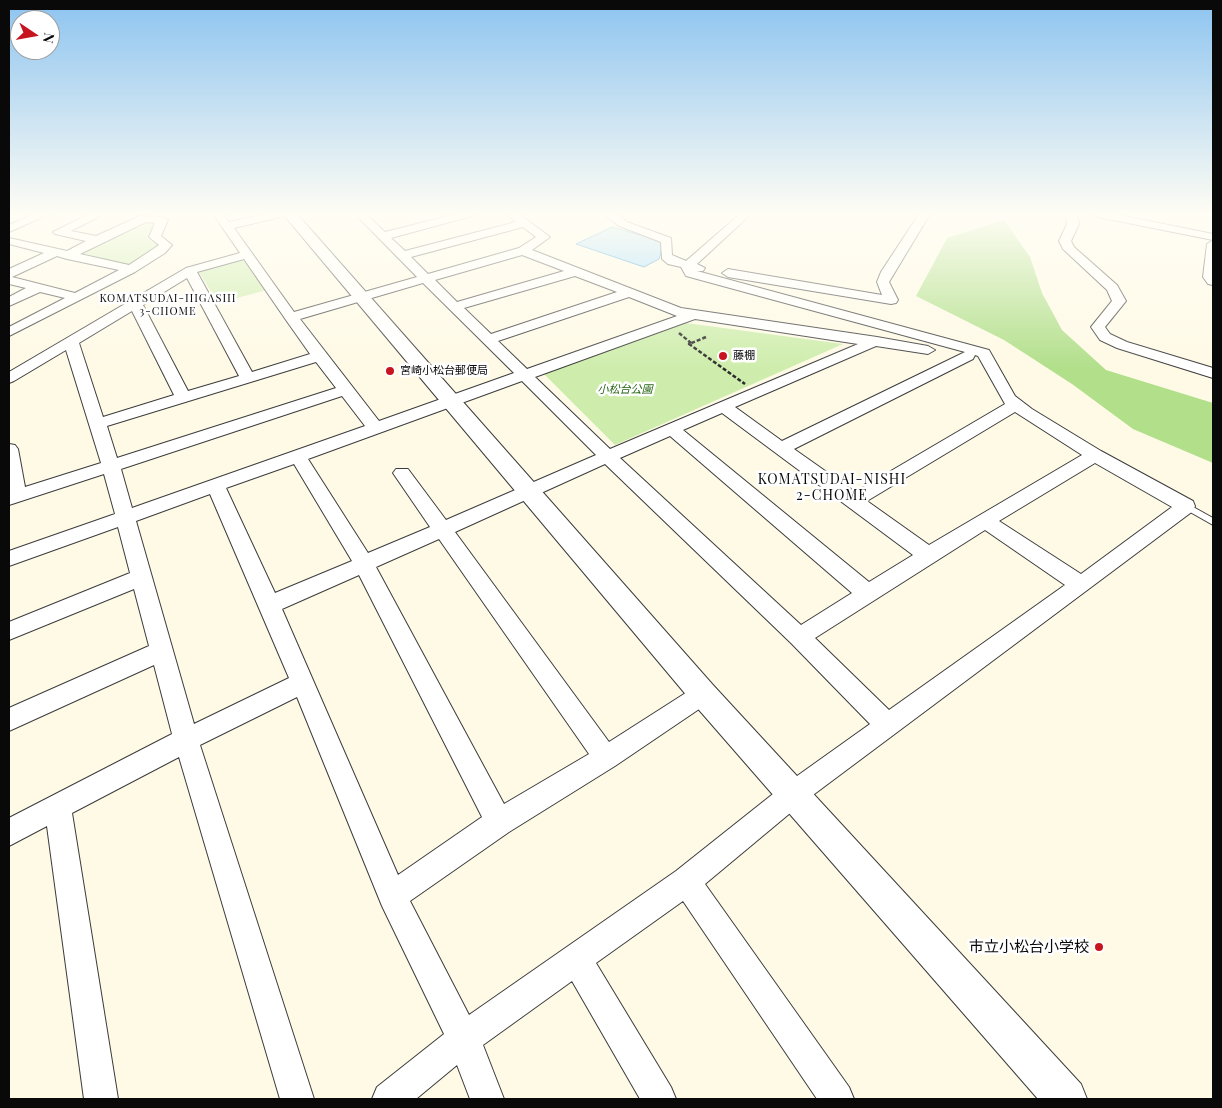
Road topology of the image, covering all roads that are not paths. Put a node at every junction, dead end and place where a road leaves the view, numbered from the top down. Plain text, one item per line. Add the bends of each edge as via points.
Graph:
1 (30, 266) edge
2 (116, 266) edge
3 (135, 266) edge
4 (202, 266) edge
5 (254, 266) edge
6 (333, 266) edge
7 (414, 266) edge
8 (471, 266) edge
9 (559, 266) edge
10 (687, 266) joint
11 (892, 266) edge
12 (1087, 266) edge
13 (1210, 266) edge
14 (130, 269) junction
15 (190, 272) junction
16 (575, 272) junction
17 (9, 274) edge
18 (427, 278) junction
19 (9, 280) edge
20 (1213, 281) edge
21 (39, 287) junction
22 (628, 293) junction
23 (359, 297) junction
24 (77, 298) junction
25 (9, 302) edge
26 (135, 303) junction
27 (456, 306) junction
28 (695, 314) junction
29 (291, 317) junction
30 (9, 332) edge
31 (490, 339) junction
32 (71, 342) junction
33 (877, 342) junction
34 (319, 356) junction
35 (968, 356) junction
36 (990, 360) junction
37 (1213, 373) edge
38 (525, 374) junction
39 (9, 378) edge
40 (248, 378) junction
41 (345, 390) junction
42 (184, 397) junction
43 (450, 400) junction
44 (1017, 404) junction
45 (724, 406) junction
46 (97, 424) junction
47 (375, 427) junction
48 (672, 429) junction
49 (782, 448) junction
50 (9, 449) edge
51 (297, 455) junction
52 (1096, 455) junction
53 (609, 458) junction
54 (111, 466) junction
55 (402, 473) dead end
56 (215, 485) junction
57 (529, 492) junction
58 (13, 497) edge
59 (854, 501) junction
60 (1186, 506) junction
61 (124, 518) junction
62 (985, 521) junction
63 (1213, 522) edge
64 (442, 529) junction
65 (928, 555) junction
66 (9, 559) edge
67 (364, 564) junction
68 (140, 578) junction
69 (1081, 585) junction
70 (867, 593) junction
71 (270, 604) junction
72 (9, 631) edge
73 (799, 637) junction
74 (161, 651) junction
75 (302, 683) junction
76 (703, 694) junction
77 (9, 720) edge
78 (889, 726) junction
79 (186, 740) junction
80 (606, 758) junction
81 (792, 795) junction
82 (58, 807) junction
83 (499, 822) junction
84 (9, 832) edge
85 (686, 881) junction
86 (392, 896) junction
87 (576, 959) junction
88 (464, 1039) junction
89 (101, 1099) edge
90 (298, 1099) edge
91 (390, 1099) edge
92 (487, 1099) edge
93 (659, 1099) edge
94 (837, 1099) edge
95 (1066, 1099) edge

1 - 17 street
2 - 14 street
3 - 14 street
4 - 15 street
5 - 29 street
6 - 23 street
7 - 18 street
8 - 18 street
9 - 16 street
10 - 11 street via 891,300 883,282
10 - 36 street via 690,272 701,277 984,353
12 - 37 street via 1112,288 1119,300 1098,327 1105,337
13 - 20 street via 1209,277
14 - 24 street
15 - 26 street
15 - 40 street
16 - 22 street
16 - 27 street
18 - 23 street
18 - 27 street
19 - 21 street
21 - 24 street
21 - 25 street
22 - 28 street via 678,312
22 - 31 street
23 - 29 street
23 - 43 street
24 - 30 street
26 - 32 street
26 - 42 street
27 - 31 street
28 - 33 street
28 - 38 street
29 - 34 street
31 - 38 street
32 - 39 street
32 - 46 street
33 - 35 street
33 - 45 street
34 - 40 street
34 - 41 street
35 - 36 street
35 - 49 street
36 - 44 street via 1010,399
38 - 43 street
38 - 53 street
40 - 42 street
41 - 47 street
41 - 54 street
42 - 46 street
43 - 47 street
43 - 57 street
44 - 52 street
44 - 59 street
45 - 48 street
45 - 49 street
46 - 54 street
47 - 51 street
48 - 53 street
48 - 70 street
49 - 59 street
50 - 58 street
51 - 56 street
51 - 67 street
52 - 60 street
52 - 62 street
53 - 57 street
53 - 73 street
54 - 58 street
54 - 61 street
55 - 64 street
56 - 61 street
56 - 71 street
57 - 64 street
57 - 76 street
59 - 65 street
60 - 63 lane
60 - 69 street
61 - 66 street
61 - 68 street
62 - 65 street
62 - 69 street
64 - 67 street
64 - 80 street
65 - 70 street
67 - 71 street
67 - 83 street
68 - 72 street
68 - 74 street
69 - 78 street
70 - 73 street
71 - 75 street
73 - 78 street
74 - 77 street
74 - 79 street
75 - 79 street
75 - 86 street
76 - 80 street
76 - 81 street
78 - 81 street
79 - 82 street
79 - 90 street
80 - 83 street
81 - 85 street
81 - 95 street
82 - 84 street
82 - 89 street
83 - 86 street
85 - 87 street
85 - 94 street
86 - 88 street
87 - 88 street
87 - 93 street
88 - 91 street
88 - 92 street

